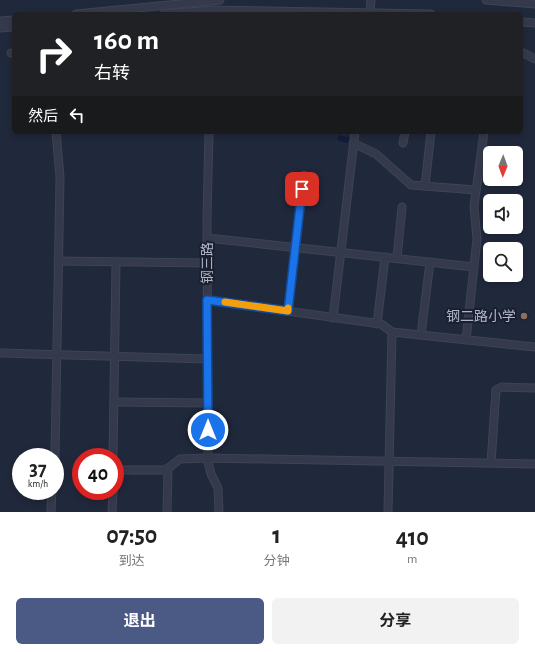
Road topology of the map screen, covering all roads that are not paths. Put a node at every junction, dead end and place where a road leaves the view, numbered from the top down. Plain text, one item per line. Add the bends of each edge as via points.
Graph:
1 (215, 0) edge
2 (371, 0) edge
3 (486, 0) edge
4 (508, 1) edge
5 (535, 4) edge
6 (96, 12) edge
7 (212, 12) edge
8 (370, 12) edge
9 (12, 20) edge
10 (0, 21) edge
11 (523, 22) edge
12 (535, 23) edge
13 (12, 27) edge
14 (0, 28) edge
15 (523, 53) edge
16 (535, 59) edge
17 (56, 134) edge
18 (209, 134) edge
19 (355, 134) edge
20 (405, 134) edge
21 (431, 134) edge
22 (484, 134) edge
23 (353, 143) junction
24 (403, 143) dead end
25 (304, 175) dead end
26 (425, 186) junction
27 (476, 190) junction
28 (402, 207) dead end
29 (207, 238) junction
30 (296, 247) junction
31 (341, 252) junction
32 (385, 257) junction
33 (397, 258) junction
34 (58, 261) junction
35 (116, 262) junction
36 (430, 262) junction
37 (207, 264) junction
38 (474, 267) junction
39 (207, 300) junction
40 (288, 311) junction
41 (333, 318) junction
42 (377, 324) junction
43 (392, 332) junction
44 (421, 335) junction
45 (466, 340) junction
46 (535, 347) edge
47 (0, 353) edge
48 (56, 355) junction
49 (114, 356) junction
50 (207, 359) junction
51 (535, 388) edge
52 (114, 402) junction
53 (208, 403) junction
54 (54, 448) edge
55 (113, 448) edge
56 (208, 458) junction
57 (389, 462) junction
58 (491, 463) junction
59 (535, 464) edge
60 (168, 468) junction
61 (124, 470) edge
62 (52, 500) edge
63 (113, 500) edge
64 (51, 512) edge
65 (112, 512) edge
66 (168, 512) edge
67 (219, 512) edge
68 (388, 512) edge

1 - 6 street
1 - 7 street
2 - 8 street
3 - 4 street
4 - 5 street
9 - 10 street
11 - 12 street
13 - 14 street
15 - 16 street
17 - 34 street via 60,177
18 - 29 street, 钢三路
19 - 23 street
20 - 24 street
21 - 26 street
22 - 27 street
23 - 26 street via 376,154 407,183
23 - 31 street
25 - 30 street
26 - 27 street
27 - 38 street via 474,206 478,232
28 - 33 street
29 - 30 street
29 - 37 street, 钢三路
30 - 31 street
30 - 40 street
31 - 32 street
31 - 41 street
32 - 33 street
32 - 42 street
33 - 36 street
34 - 35 street
34 - 48 street
35 - 37 street
35 - 49 street
36 - 38 street
36 - 44 street
37 - 39 street, 钢三路
38 - 45 street
39 - 40 street
39 - 50 street, 钢三路
40 - 41 street
41 - 42 street
42 - 43 street
43 - 44 street
43 - 57 street
44 - 45 street
45 - 46 street
47 - 48 street
48 - 49 street
48 - 54 street
49 - 50 street
49 - 52 street
50 - 53 street, 钢三路
51 - 58 street via 502,387 496,390
52 - 53 street
52 - 55 street
53 - 56 street, 钢三路
56 - 57 street
56 - 60 street via 183,458
56 - 67 street, 钢三路 via 208,467 218,488
57 - 58 street
57 - 68 street
58 - 59 street
60 - 61 street
60 - 66 street
62 - 64 street
63 - 65 street

